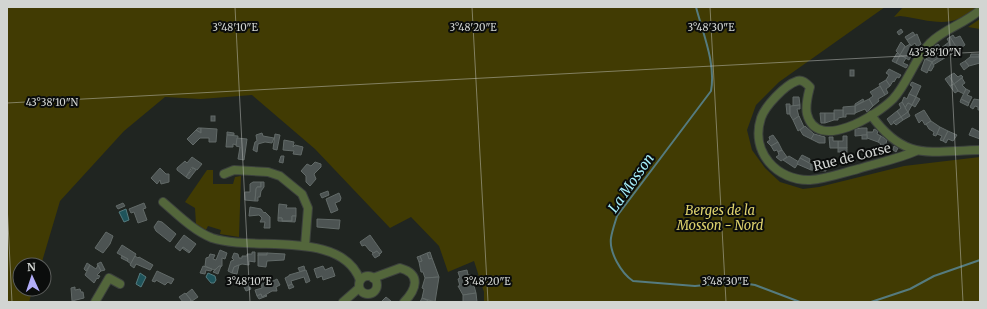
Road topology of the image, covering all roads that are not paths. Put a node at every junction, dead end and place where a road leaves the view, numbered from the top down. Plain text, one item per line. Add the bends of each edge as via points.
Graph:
1 (980, 10) edge
2 (871, 115) junction
3 (980, 150) edge
4 (916, 151) junction
5 (224, 174) dead end
6 (163, 202) dead end
7 (305, 246) junction
8 (377, 278) junction
9 (120, 284) dead end
10 (361, 284) junction
11 (95, 302) edge
12 (344, 302) edge
13 (404, 302) edge

1 - 2 street via 968,21 939,35 929,44 895,97
2 - 4 street via 885,134 897,143
2 - 4 street, Rue de Corse via 852,126 820,130 812,124 807,114 810,87 804,82 797,81 782,91 761,116 759,141 763,154 778,172 797,179 826,178
3 - 4 street, Rue de Corse via 927,153
5 - 7 street via 234,170 268,172 280,176 302,194 308,208
6 - 7 street via 188,223 213,238
7 - 10 street via 345,260 357,272
8 - 10 street
8 - 10 street via 377,288 368,294
8 - 13 street via 400,268 412,274 414,290
9 - 11 street via 109,278
10 - 12 street

